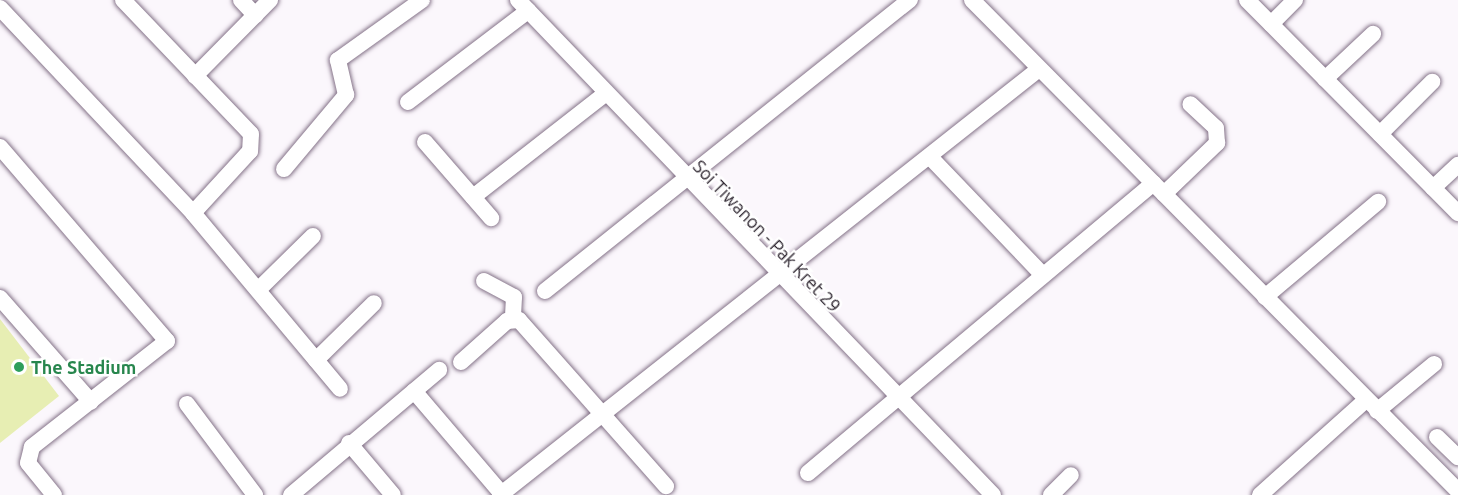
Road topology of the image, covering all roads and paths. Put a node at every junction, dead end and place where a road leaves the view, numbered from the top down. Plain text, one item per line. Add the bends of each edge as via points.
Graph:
1 (123, 0) edge
2 (241, 0) edge
3 (270, 0) edge
4 (422, 0) edge
5 (910, 0) edge
6 (972, 0) edge
7 (1247, 0) edge
8 (1295, 0) edge
9 (523, 5) edge
10 (0, 8) edge
11 (255, 15) junction
12 (1270, 24) junction
13 (1373, 34) dead end
14 (1039, 69) junction
15 (195, 76) junction
16 (1325, 79) junction
17 (1431, 82) dead end
18 (605, 94) junction
19 (408, 102) dead end
20 (1190, 104) dead end
21 (1380, 134) junction
22 (425, 142) dead end
23 (0, 147) edge
24 (931, 158) junction
25 (1458, 165) edge
26 (284, 169) dead end
27 (685, 180) junction
28 (1433, 188) junction
29 (1159, 189) junction
30 (473, 197) junction
31 (1378, 202) dead end
32 (193, 213) junction
33 (1458, 213) edge
34 (491, 218) dead end
35 (313, 236) dead end
36 (1043, 274) junction
37 (779, 276) junction
38 (484, 281) dead end
39 (258, 290) junction
40 (545, 291) dead end
41 (1265, 297) junction
42 (0, 298) edge
43 (374, 303) dead end
44 (513, 318) junction
45 (316, 360) junction
46 (461, 362) dead end
47 (1434, 364) dead end
48 (439, 370) dead end
49 (340, 389) dead end
50 (414, 391) junction
51 (897, 396) junction
52 (91, 402) junction
53 (187, 404) dead end
54 (1372, 405) junction
55 (602, 416) junction
56 (1437, 437) dead end
57 (349, 443) junction
58 (1458, 457) edge
59 (808, 473) dead end
60 (1071, 475) dead end
61 (666, 486) dead end
62 (1458, 491) edge
63 (501, 494) edge
64 (54, 495) edge
65 (255, 495) edge
66 (291, 495) edge
67 (393, 495) edge
68 (993, 495) edge
69 (1051, 495) edge
70 (1260, 495) edge

1 - 15 street
2 - 11 street
3 - 11 street
4 - 26 street via 338,60 346,95
5 - 27 street
6 - 14 street
7 - 12 street
8 - 12 street
9 - 18 street, Soi Tiwanon - Pak Kret 29
9 - 19 street
10 - 32 street
11 - 15 street
12 - 16 street
13 - 16 street
14 - 24 street
14 - 29 street
15 - 32 street via 254,143
16 - 21 street
17 - 21 street
18 - 27 street, Soi Tiwanon - Pak Kret 29
18 - 30 street
20 - 29 street via 1216,128 1217,142
21 - 28 street
22 - 30 street
23 - 52 street via 165,336 164,346
24 - 36 street
24 - 37 street
25 - 28 street
27 - 37 street, Soi Tiwanon - Pak Kret 29
27 - 40 street
28 - 33 street
29 - 36 street
29 - 41 street
30 - 34 street
31 - 41 street
32 - 39 street
35 - 39 street
36 - 51 street
37 - 51 street, Soi Tiwanon - Pak Kret 29
37 - 55 street
38 - 44 street via 514,297
39 - 45 street
41 - 54 street
42 - 52 street
43 - 45 street
44 - 46 street
44 - 55 street
45 - 49 street
47 - 54 street
48 - 50 street
50 - 57 street
50 - 63 street
51 - 59 street
51 - 68 street, Soi Tiwanon - Pak Kret 29
52 - 64 street via 27,455
53 - 65 street
54 - 62 street
54 - 70 street
55 - 61 street
55 - 63 street
56 - 58 street
57 - 66 street
57 - 67 street
60 - 69 street

